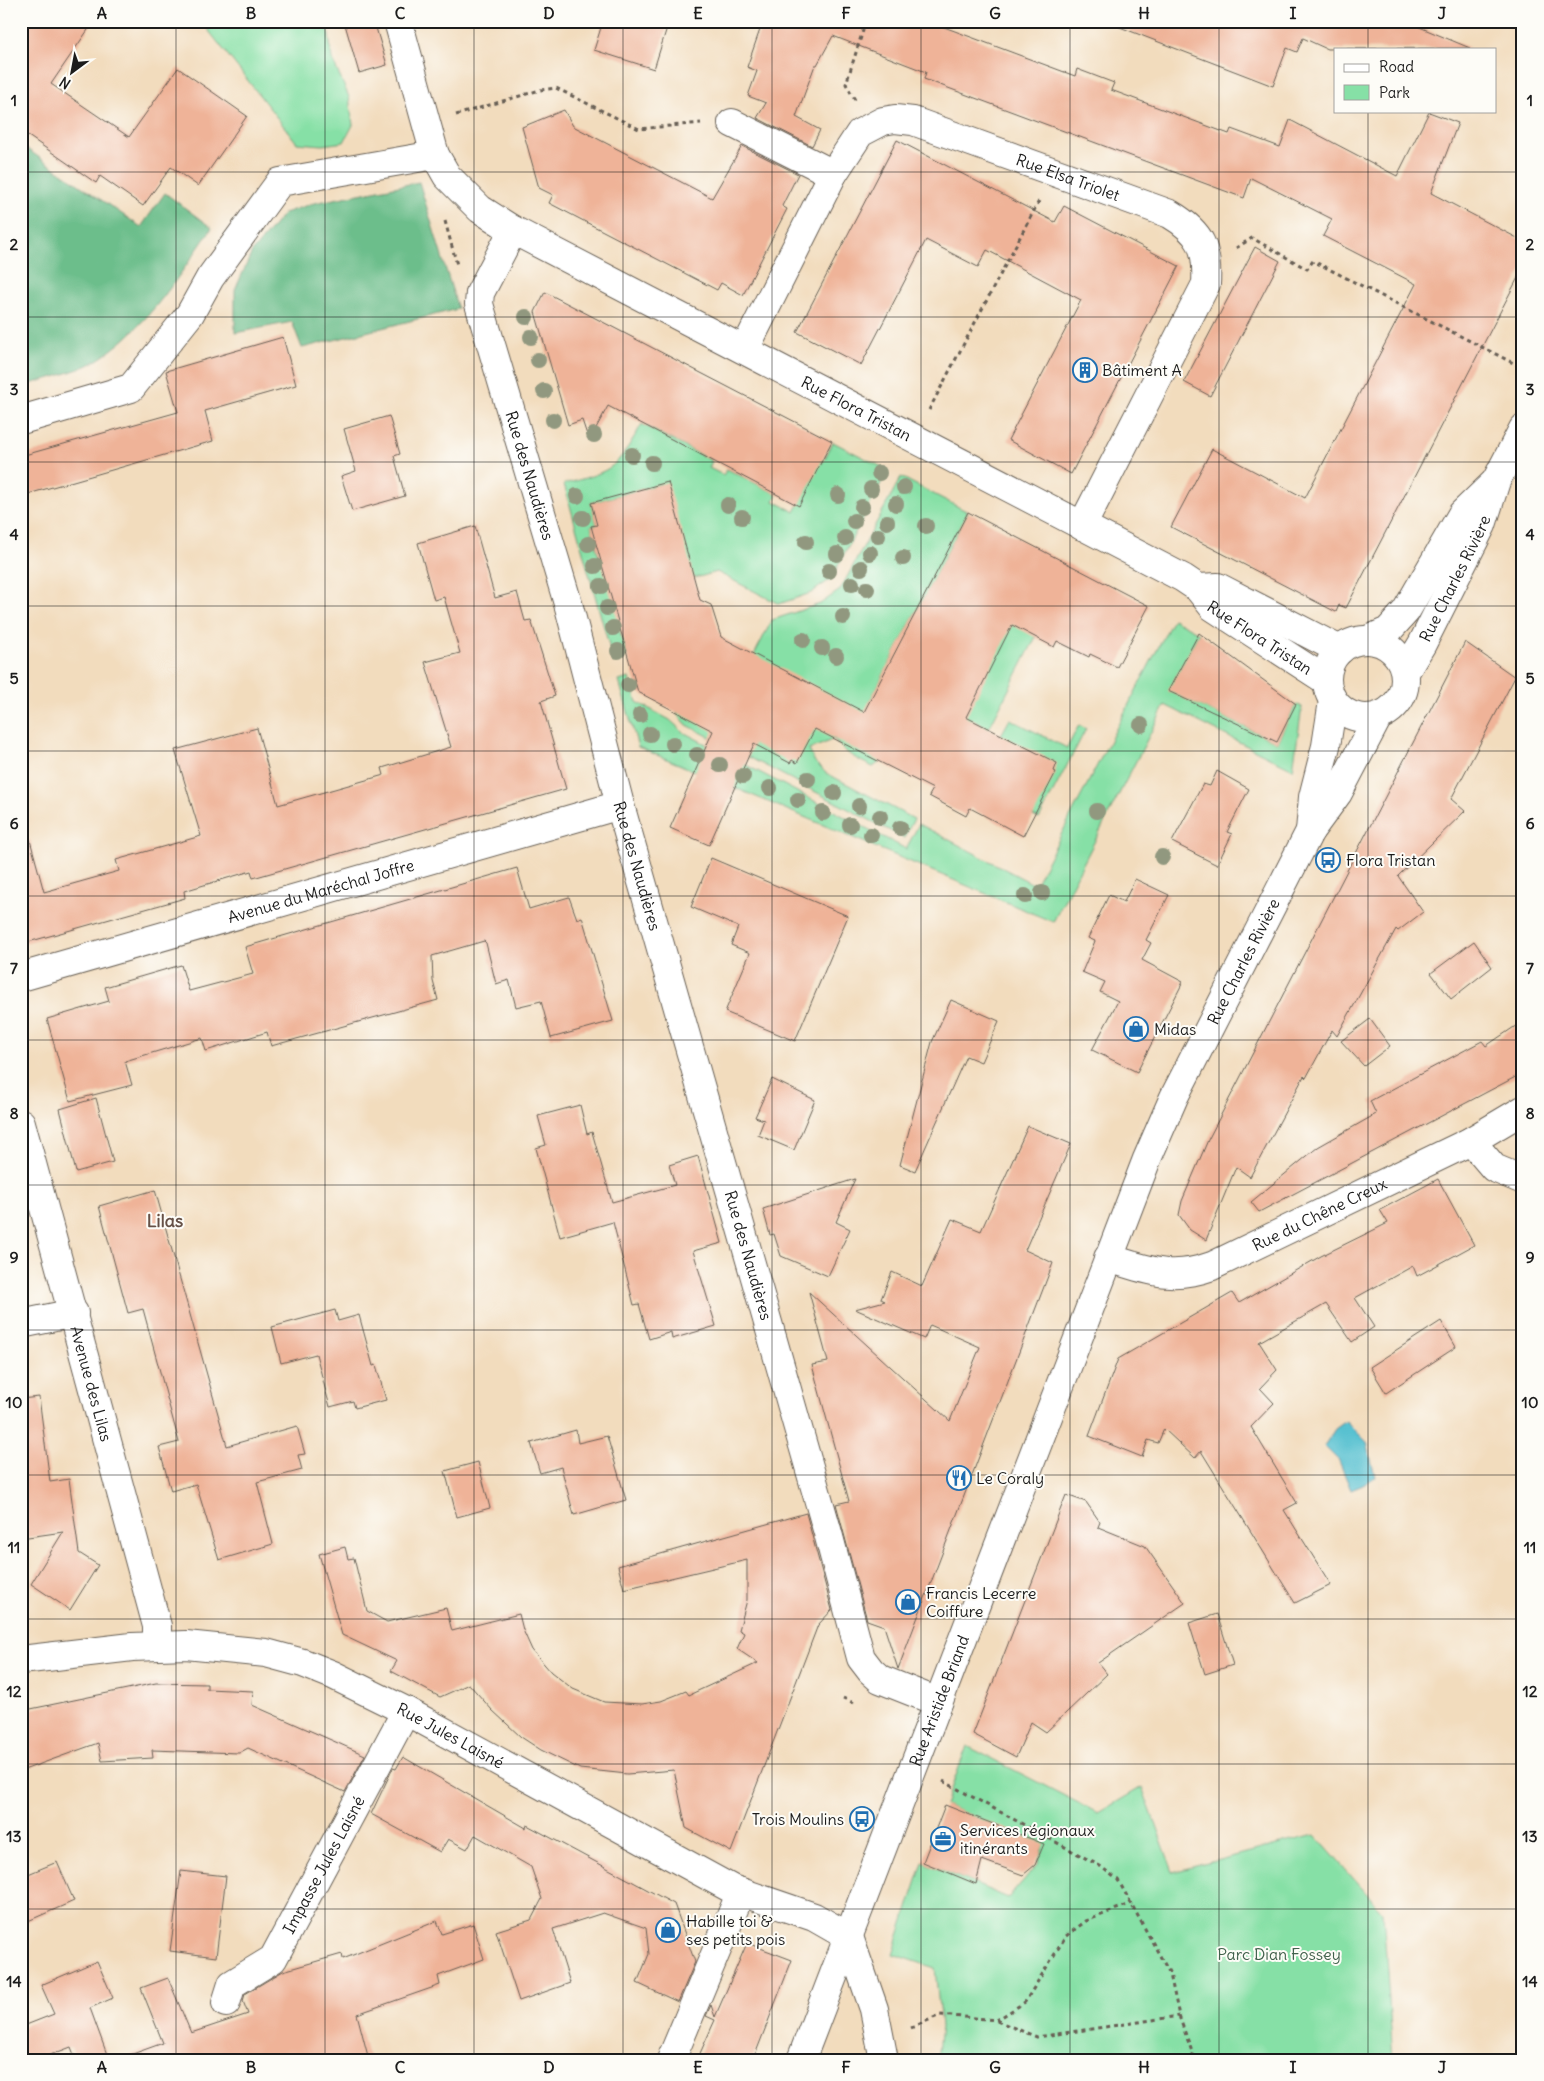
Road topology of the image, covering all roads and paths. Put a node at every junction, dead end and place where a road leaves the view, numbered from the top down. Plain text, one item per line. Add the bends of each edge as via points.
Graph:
1 (398, 21) edge
2 (866, 21) edge
3 (454, 116) dead end
4 (732, 123) joint
5 (870, 127) junction
6 (435, 155) junction
7 (1051, 170) junction
8 (833, 174) junction
9 (443, 215) dead end
10 (513, 230) junction
11 (1206, 256) junction
12 (479, 304) junction
13 (745, 349) junction
14 (1523, 368) edge
15 (926, 416) dead end
16 (21, 420) edge
17 (1523, 429) edge
18 (1496, 481) junction
19 (1082, 526) junction
20 (1198, 588) junction
21 (1368, 640) junction
22 (1340, 650) junction
23 (1404, 672) junction
24 (1330, 691) junction
25 (1378, 717) junction
26 (620, 805) junction
27 (1310, 831) junction
28 (21, 977) edge
29 (1523, 1110) edge
30 (21, 1123) edge
31 (1471, 1141) junction
32 (1523, 1180) edge
33 (1108, 1258) junction
34 (74, 1313) junction
35 (21, 1324) edge
36 (157, 1645) junction
37 (21, 1660) edge
38 (938, 1702) junction
39 (406, 1711) junction
40 (914, 1764) junction
41 (741, 1892) junction
42 (1132, 1903) junction
43 (849, 1937) junction
44 (226, 2003) dead end
45 (1179, 2016) junction
46 (997, 2020) junction
47 (882, 2051) edge
48 (672, 2060) edge
49 (801, 2060) edge
50 (1195, 2060) edge

1 - 6 street
2 - 5 path via 846,84
3 - 4 path via 556,88 639,129
4 - 8 street
5 - 7 street, Rue Elsa Triolet via 896,119 913,121
5 - 8 street, Rue Elsa Triolet via 860,133
6 - 10 street via 447,176 480,209
6 - 16 street via 280,182 210,278 190,314 131,388
7 - 11 street, Rue Elsa Triolet via 1170,214 1188,225 1204,246
7 - 15 path via 1048,185
8 - 13 street, Rue Elsa Triolet
9 - 12 path via 464,291
10 - 12 street via 484,284
10 - 13 street, Rue Flora Tristan
11 - 14 path via 1228,253 1252,238 1307,269 1312,261
11 - 19 street, Rue Elsa Triolet via 1206,284 1201,298
12 - 26 street, Rue des Naudières via 569,607
13 - 19 street, Rue Flora Tristan
17 - 18 street, Rue Charles Rivière
18 - 21 street, Rue Charles Rivière via 1462,514 1406,611 1388,631
18 - 23 street, Rue Charles Rivière via 1482,525
19 - 20 street, Rue Flora Tristan
20 - 22 street, Rue Flora Tristan via 1218,587
20 - 24 street, Rue Flora Tristan via 1213,607
21 - 22 street, Rue Charles Rivière via 1348,644
21 - 23 street via 1391,650 1400,660
22 - 24 street, Rue Charles Rivière via 1333,659
23 - 25 street, Rue Charles Rivière via 1402,695 1388,712
24 - 25 street via 1342,710 1353,716 1365,719
24 - 27 street, Rue Charles Rivière via 1326,746 1313,797
25 - 27 street, Rue Charles Rivière via 1338,793
26 - 28 street, Avenue du Maréchal Joffre
26 - 38 street, Rue des Naudières via 823,1514 861,1658 880,1679
27 - 33 street, Rue Charles Rivière via 1174,1097
29 - 31 street, Rue du Chêne Creux
30 - 34 street, Avenue des Lilas
31 - 32 street via 1494,1168
31 - 33 street, Rue du Chêne Creux via 1191,1274 1151,1271
33 - 38 street, Rue Aristide Briand
34 - 35 street
34 - 36 street, Avenue des Lilas via 157,1626
36 - 37 street, Rue Jules Laisné
36 - 39 street, Rue Jules Laisné via 266,1653 333,1675
38 - 40 street, Rue Aristide Briand
39 - 41 street, Rue Jules Laisné
39 - 44 street, Impasse Jules Laisné via 273,1959 232,1984
40 - 42 path via 1100,1866 1118,1880
40 - 43 street, Rue Aristide Briand
41 - 43 street, Rue Jules Laisné via 814,1917
41 - 48 street
42 - 45 path via 1170,1974
42 - 46 path via 1086,1921 1066,1936 1026,2002
43 - 47 street via 874,2009
43 - 49 street, Rue Aristide Briand
45 - 46 path via 1037,2037
45 - 50 path
46 - 47 path via 940,2015

